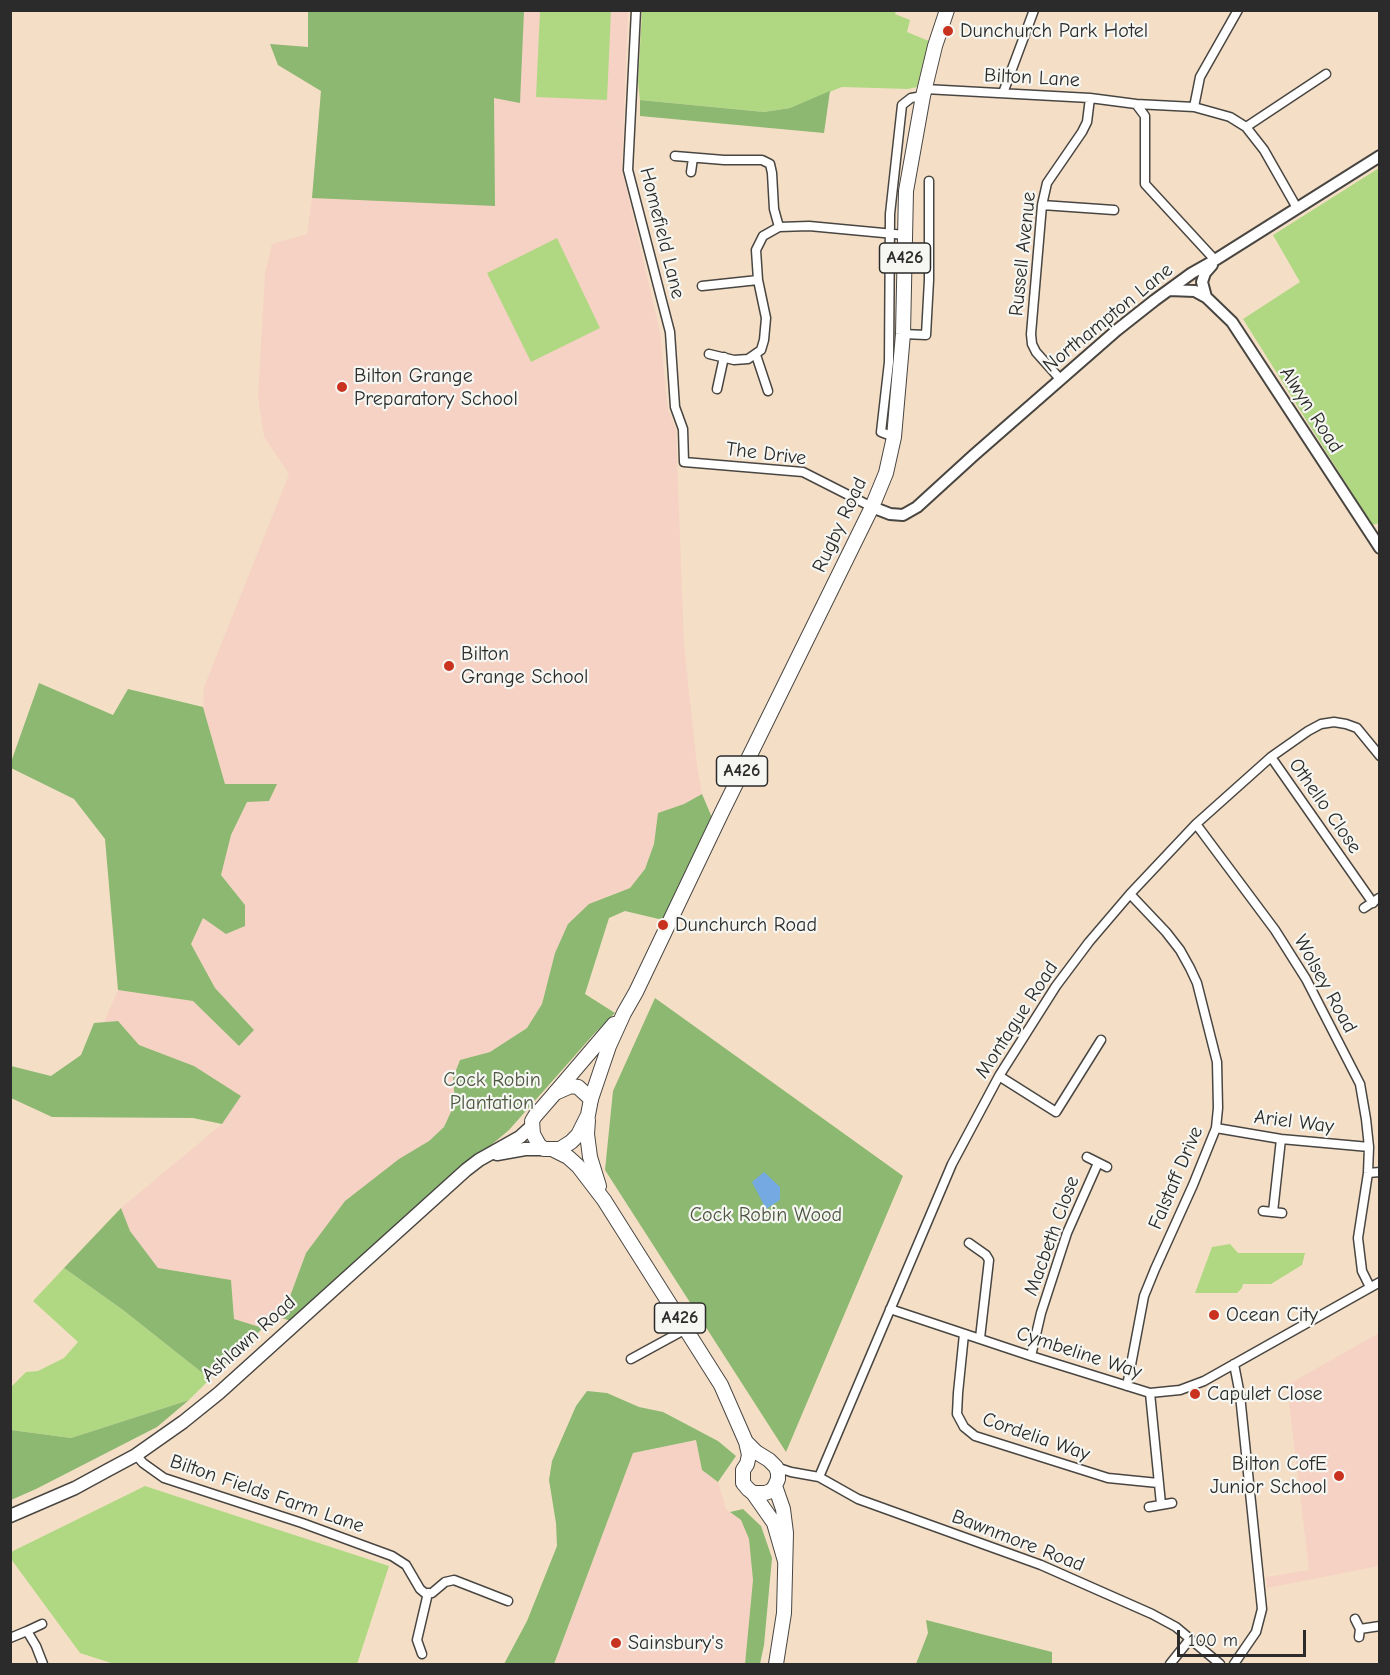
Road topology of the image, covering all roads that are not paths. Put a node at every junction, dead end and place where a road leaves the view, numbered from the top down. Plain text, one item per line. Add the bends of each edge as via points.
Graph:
1 (636, 10) edge
2 (947, 10) edge
3 (1034, 10) edge
4 (1238, 10) edge
5 (1326, 74) dead end
6 (924, 92) junction
7 (1004, 93) junction
8 (1090, 98) junction
9 (1136, 104) junction
10 (1194, 107) junction
11 (1246, 127) junction
12 (675, 156) dead end
13 (1380, 156) edge
14 (693, 158) junction
15 (691, 172) dead end
16 (929, 181) dead end
17 (1042, 205) junction
18 (1297, 208) junction
19 (1114, 210) dead end
20 (890, 214) junction
21 (906, 214) junction
22 (779, 227) junction
23 (890, 233) junction
24 (905, 235) junction
25 (1215, 260) junction
26 (758, 280) junction
27 (702, 286) dead end
28 (1169, 290) junction
29 (1206, 297) junction
30 (903, 334) junction
31 (709, 354) dead end
32 (756, 355) junction
33 (724, 357) junction
34 (1061, 380) junction
35 (717, 389) dead end
36 (768, 391) dead end
37 (894, 437) junction
38 (684, 462) joint
39 (872, 507) junction
40 (1380, 548) edge
41 (1380, 756) edge
42 (1271, 757) junction
43 (1196, 824) junction
44 (1130, 894) junction
45 (1376, 900) edge
46 (1364, 908) dead end
47 (624, 1013) junction
48 (1101, 1040) dead end
49 (999, 1076) junction
50 (555, 1093) junction
51 (591, 1099) junction
52 (588, 1115) junction
53 (532, 1126) junction
54 (1216, 1128) junction
55 (1281, 1139) junction
56 (1369, 1148) junction
57 (549, 1149) junction
58 (489, 1155) junction
59 (1087, 1157) dead end
60 (1098, 1163) junction
61 (1107, 1167) dead end
62 (1380, 1172) edge
63 (1368, 1173) junction
64 (604, 1200) junction
65 (1263, 1211) dead end
66 (969, 1243) dead end
67 (1380, 1282) edge
68 (1370, 1287) junction
69 (890, 1309) junction
70 (686, 1329) junction
71 (964, 1334) junction
72 (980, 1338) junction
73 (1031, 1356) junction
74 (631, 1359) dead end
75 (1234, 1364) junction
76 (1127, 1386) junction
77 (1150, 1393) junction
78 (746, 1442) junction
79 (136, 1455) junction
80 (763, 1458) junction
81 (747, 1464) junction
82 (776, 1477) junction
83 (819, 1477) junction
84 (1158, 1483) junction
85 (753, 1493) junction
86 (1172, 1503) dead end
87 (1161, 1504) junction
88 (1149, 1507) dead end
89 (10, 1516) edge
90 (785, 1561) junction
91 (428, 1593) junction
92 (508, 1601) dead end
93 (1355, 1619) dead end
94 (42, 1624) dead end
95 (1380, 1626) edge
96 (27, 1631) junction
97 (10, 1638) edge
98 (1190, 1639) junction
99 (422, 1654) dead end
100 (43, 1665) edge
101 (776, 1665) edge
102 (1170, 1665) edge
103 (1220, 1665) edge
104 (1234, 1665) edge

1 - 38 street, Homefield Lane via 628,170 670,332 675,407 683,429
2 - 6 main road, Rugby Road / A426
3 - 7 street
4 - 10 street via 1200,77
5 - 11 street
6 - 7 street, Bilton Lane
6 - 20 street via 902,105
6 - 21 main road, Rugby Road / A426 via 906,191
7 - 8 street, Bilton Lane
8 - 9 street, Bilton Lane
8 - 17 street, Russell Avenue via 1087,122 1047,183
9 - 10 street, Bilton Lane
9 - 25 street via 1145,116 1145,184
10 - 11 street, Bilton Lane via 1230,117
11 - 18 street, Bilton Lane
12 - 14 street
13 - 18 street, Northampton Lane
14 - 15 street
14 - 22 street via 762,160 770,164
16 - 30 street via 926,339
17 - 19 street
17 - 34 street, Russell Avenue via 1031,334 1036,352
18 - 25 street, Northampton Lane
20 - 21 street
20 - 23 street
21 - 24 main road, Rugby Road / A426
22 - 23 street
22 - 26 street via 764,236 756,250
23 - 24 street
23 - 37 street via 889,362 881,432
24 - 30 main road, Rugby Road / A426
25 - 28 street, Northampton Lane
25 - 29 street via 1202,282
26 - 27 street
26 - 32 street via 766,318 764,340
28 - 29 street via 1195,291
28 - 34 street, Northampton Lane
29 - 40 street, Alwyn Road via 1232,322
30 - 37 main road, Rugby Road / A426
31 - 33 street
32 - 33 street via 734,360
32 - 36 street
33 - 35 street
34 - 39 street, Northampton Lane via 916,507 903,515
37 - 39 main road, Rugby Road / A426
38 - 39 street, The Drive via 803,472
39 - 47 main road, Rugby Road / A426
41 - 42 street, Montague Road via 1357,728 1334,722 1308,731
42 - 43 street, Montague Road
42 - 45 street, Othello Close
43 - 44 street, Montague Road
43 - 56 street, Wolsey Road via 1275,930 1306,979 1359,1084
44 - 49 street, Montague Road via 1056,986
44 - 54 street, Falstaff Drive via 1180,950 1197,983 1217,1062
45 - 46 street, Othello Close
47 - 50 main road
47 - 51 main road, A426
48 - 49 street via 1056,1112
49 - 69 street, Montague Road via 952,1164
50 - 51 main road via 578,1087
50 - 53 main road via 535,1116
51 - 52 main road
52 - 57 main road via 578,1136 564,1147
52 - 64 main road, A426 via 592,1167
53 - 57 main road via 536,1140
53 - 58 main road, Ashlawn Road
54 - 55 street, Ariel Way
54 - 76 street, Falstaff Drive via 1144,1296
55 - 56 street, Ariel Way
55 - 65 street via 1277,1213
56 - 63 street, Wolsey Road
57 - 58 main road, Ashlawn Road
57 - 64 main road, A426 via 578,1166
58 - 79 main road, Ashlawn Road via 466,1170 219,1393
59 - 60 street, Macbeth Close
60 - 61 street, Macbeth Close
60 - 73 street, Macbeth Close via 1067,1233
62 - 63 street
63 - 68 street, Wolsey Road via 1358,1238 1362,1271
64 - 70 main road, A426
66 - 72 street via 989,1260
67 - 68 street, Cymbeline Way
68 - 75 street, Cymbeline Way
69 - 71 street, Cymbeline Way
69 - 83 street, Montague Road
70 - 74 street
70 - 78 main road, A426 via 721,1385
71 - 72 street, Cymbeline Way
71 - 84 street, Cordelia Way via 957,1414 975,1436 1108,1478
72 - 73 street, Cymbeline Way
73 - 76 street, Cymbeline Way
75 - 77 street, Cymbeline Way via 1180,1390
75 - 104 street via 1262,1609 1256,1632
76 - 77 street, Cymbeline Way
77 - 84 street
78 - 80 main road, A426
78 - 81 main road, A426
79 - 89 main road, Ashlawn Road via 75,1488
79 - 91 street, Bilton Fields Farm Lane via 164,1478 392,1556 406,1565 420,1589
80 - 81 main road
80 - 82 main road, A426 via 769,1460
81 - 85 main road, A426 via 743,1483
82 - 83 street, Bawnmore Road via 791,1472
82 - 85 main road via 765,1494
82 - 90 main road, A426 via 786,1533
83 - 98 street, Bawnmore Road via 858,1499 1041,1565 1152,1614
84 - 87 street
85 - 90 main road, A426 via 774,1523
86 - 87 street
87 - 88 street
90 - 101 main road, A426 via 784,1613
91 - 92 street via 454,1580
91 - 99 street via 417,1640
93 - 95 street via 1360,1633
94 - 96 street
96 - 97 street
96 - 100 street
98 - 102 street
98 - 103 street, Bawnmore Road

